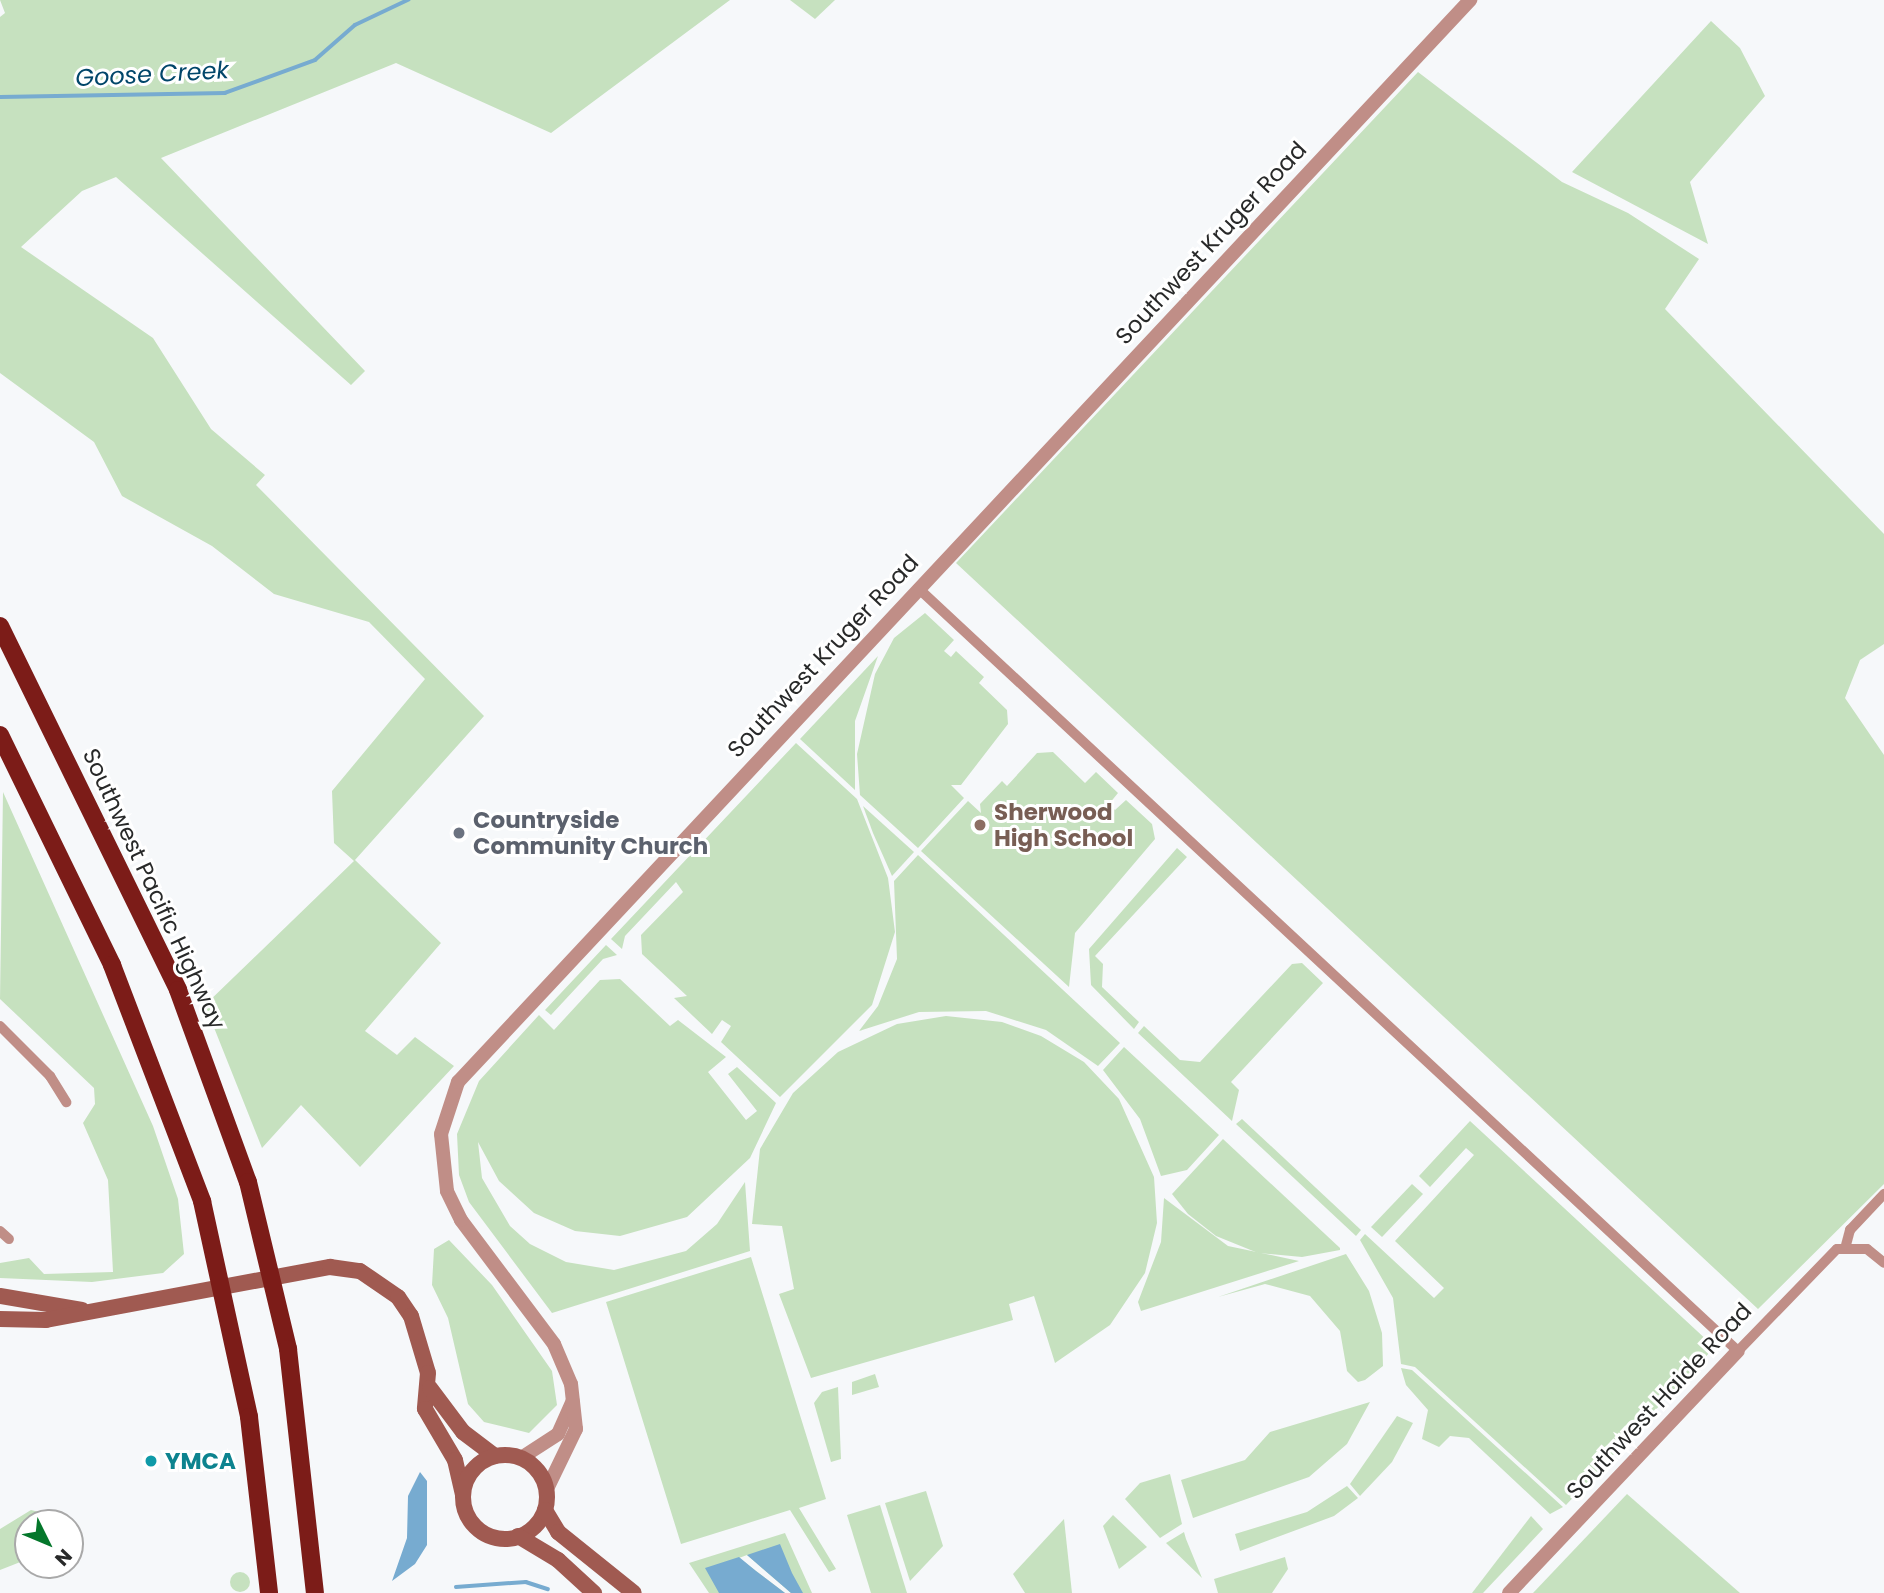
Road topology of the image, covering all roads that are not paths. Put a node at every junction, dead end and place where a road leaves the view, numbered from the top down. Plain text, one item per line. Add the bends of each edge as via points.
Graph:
1 (1470, 0) edge
2 (918, 588) junction
3 (0, 626) edge
4 (0, 735) edge
5 (0, 1026) edge
6 (66, 1102) dead end
7 (1884, 1194) edge
8 (1846, 1245) junction
9 (1884, 1263) edge
10 (272, 1278) junction
11 (224, 1289) junction
12 (0, 1296) edge
13 (84, 1310) junction
14 (0, 1319) edge
15 (1738, 1351) junction
16 (430, 1388) junction
17 (573, 1401) junction
18 (495, 1456) junction
19 (521, 1458) junction
20 (546, 1491) junction
21 (463, 1495) junction
22 (544, 1510) junction
23 (518, 1536) junction
24 (269, 1593) edge
25 (315, 1593) edge
26 (594, 1593) edge
27 (634, 1593) edge
28 (1509, 1593) edge

1 - 2 street, Southwest Kruger Road
2 - 15 street
2 - 17 street, Southwest Kruger Road via 472,1064 449,1100 440,1149 451,1201 559,1351
3 - 10 highway, Southwest Pacific Highway via 178,990 248,1182
4 - 11 highway via 145,1043 192,1169
5 - 6 street via 50,1076
7 - 8 street, Southwest Haide Road via 1850,1230
8 - 9 street via 1867,1249
8 - 15 street, Southwest Haide Road via 1829,1254
10 - 11 main road
10 - 16 main road via 330,1268 375,1278 411,1316
10 - 25 highway, Southwest Pacific Highway via 306,1472
11 - 13 main road
11 - 24 highway via 258,1472
12 - 13 main road
13 - 14 main road via 46,1320
15 - 28 street, Southwest Haide Road
16 - 18 main road via 463,1432
16 - 21 main road via 425,1409 455,1460
17 - 19 street via 558,1434
17 - 20 street, Southwest Kruger Road via 576,1429
18 - 19 main road
18 - 21 main road via 472,1470
19 - 20 main road via 542,1477
20 - 22 main road
21 - 23 main road via 477,1528 490,1537
22 - 23 main road
22 - 27 main road via 558,1532
23 - 26 main road via 558,1560

